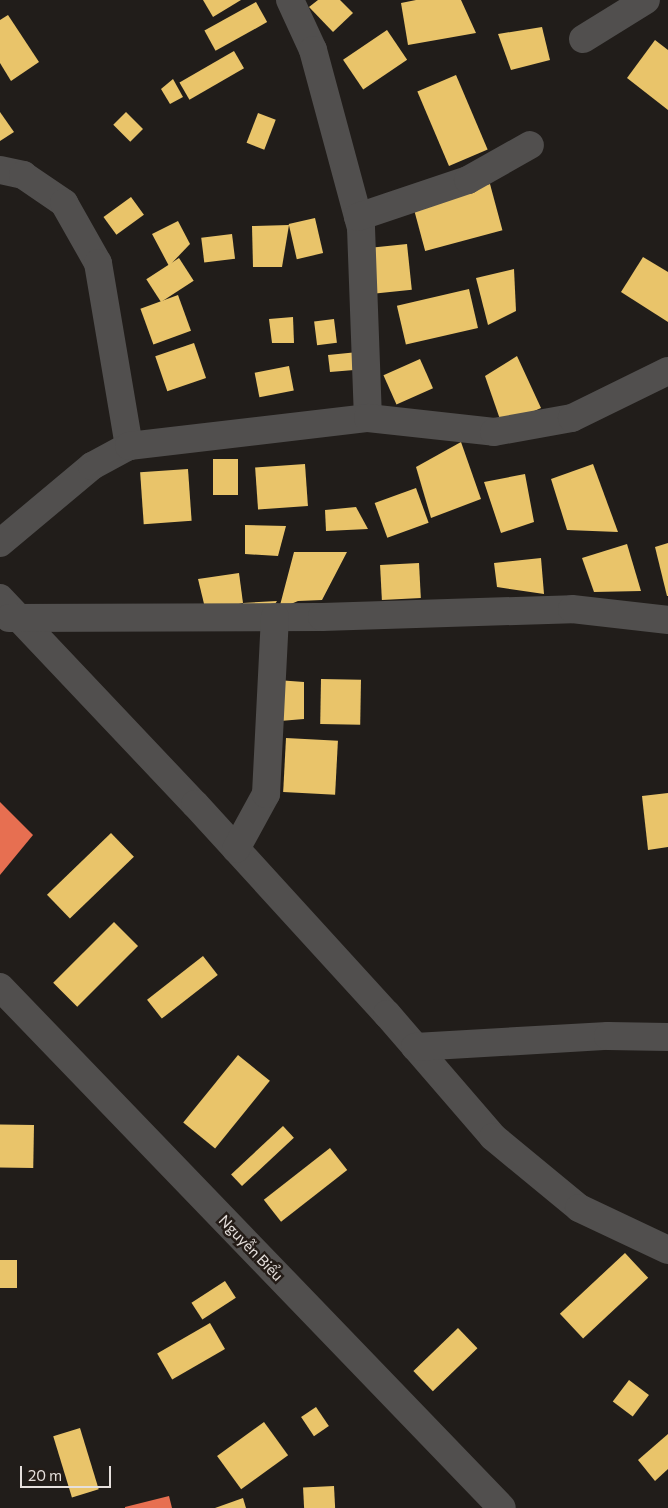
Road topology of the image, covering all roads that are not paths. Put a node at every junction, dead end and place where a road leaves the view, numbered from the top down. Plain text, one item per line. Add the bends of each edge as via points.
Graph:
1 (290, 0) edge
2 (646, 0) edge
3 (583, 39) dead end
4 (530, 145) dead end
5 (0, 170) edge
6 (358, 217) junction
7 (668, 371) edge
8 (368, 418) junction
9 (129, 446) junction
10 (0, 543) edge
11 (0, 598) edge
12 (274, 617) junction
13 (10, 618) edge
14 (668, 620) edge
15 (236, 849) junction
16 (0, 987) edge
17 (668, 1037) edge
18 (415, 1047) junction
19 (668, 1250) edge
20 (502, 1508) edge

1 - 6 street via 314,50
2 - 3 street
4 - 6 street via 468,180
5 - 9 street via 23,175 64,203 98,263
6 - 8 street
7 - 8 street via 572,418 494,432
8 - 9 street
9 - 10 street via 92,466
11 - 13 street
12 - 13 street
12 - 14 street via 572,609
12 - 15 street via 266,794
13 - 15 street
15 - 18 street
16 - 20 street, Nguyễn Biểu
17 - 18 street via 608,1036
18 - 19 street via 493,1137 579,1208

